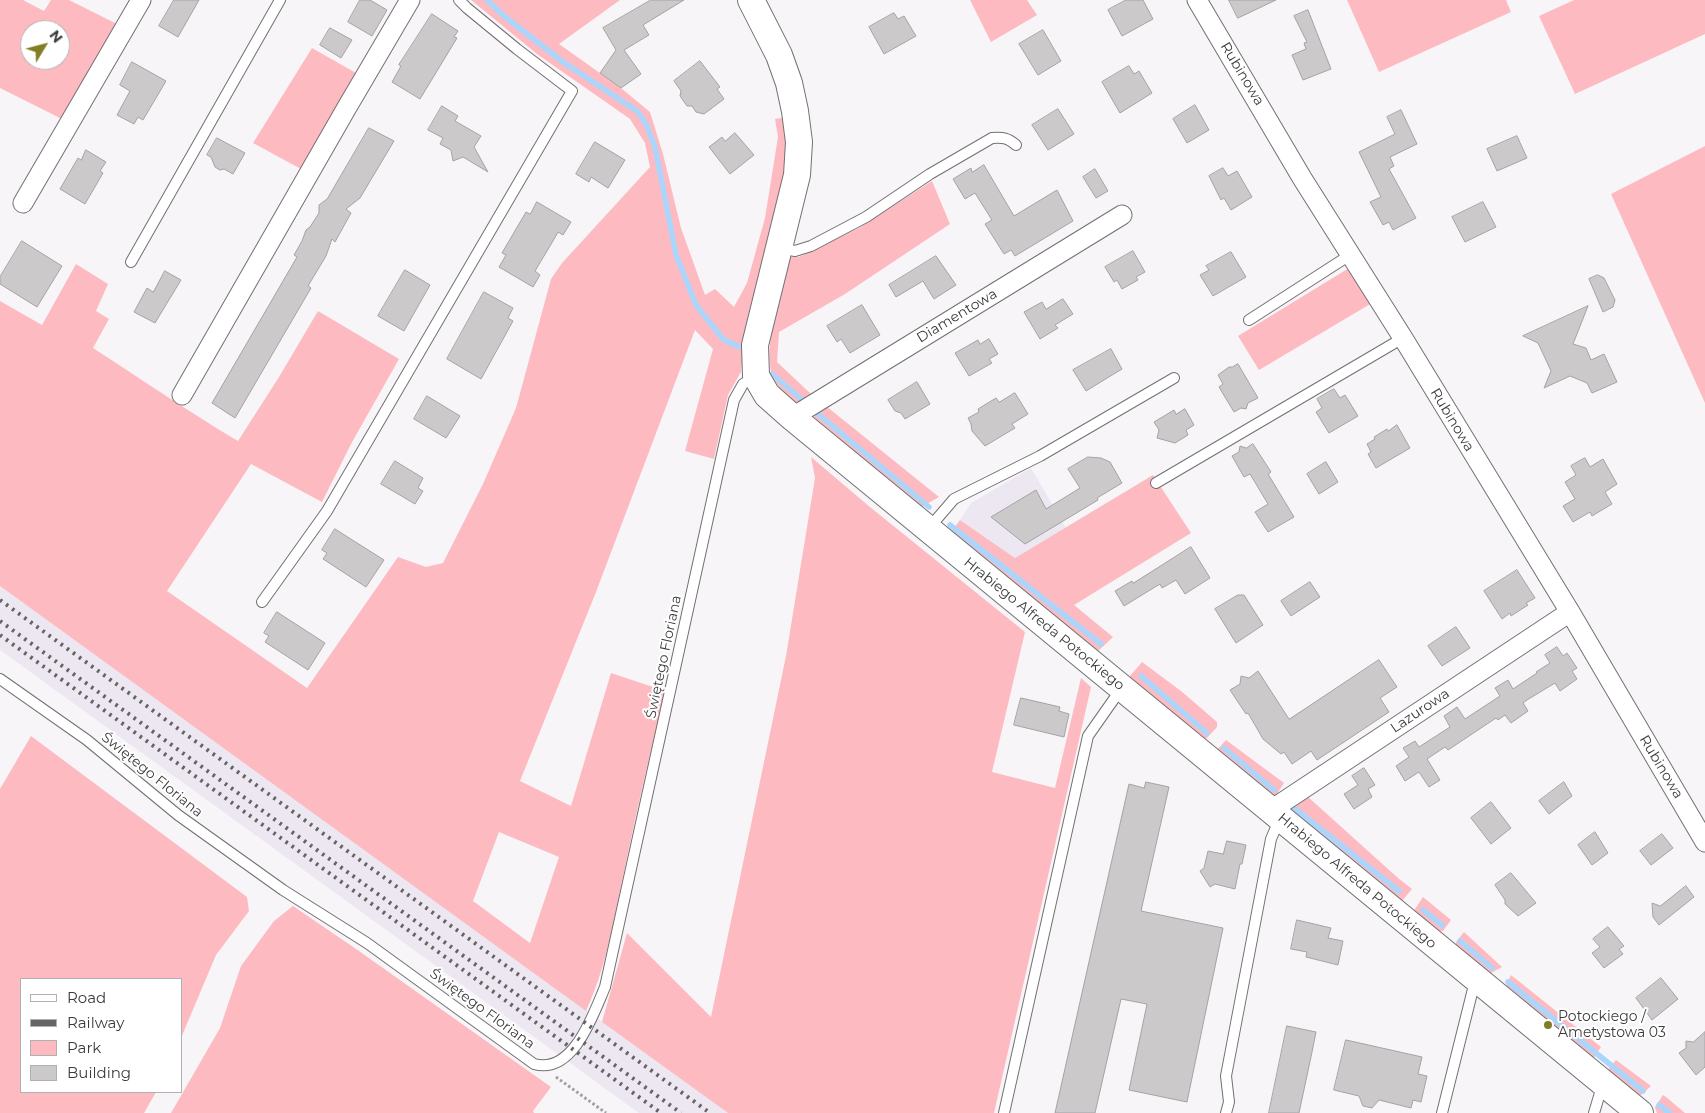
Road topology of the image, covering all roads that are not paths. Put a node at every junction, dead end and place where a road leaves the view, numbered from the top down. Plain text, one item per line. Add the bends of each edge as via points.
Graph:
1 (141, 0) edge
2 (280, 0) edge
3 (410, 0) edge
4 (459, 0) edge
5 (751, 0) edge
6 (1198, 0) edge
7 (1016, 145) dead end
8 (23, 203) dead end
9 (1122, 215) dead end
10 (779, 248) junction
11 (1350, 255) junction
12 (131, 262) dead end
13 (1249, 320) dead end
14 (1402, 338) junction
15 (756, 376) junction
16 (1174, 378) dead end
17 (182, 395) dead end
18 (793, 418) junction
19 (1156, 483) dead end
20 (928, 529) junction
21 (262, 602) dead end
22 (1570, 612) junction
23 (0, 679) edge
24 (1122, 687) junction
25 (1276, 814) junction
26 (1705, 842) edge
27 (1478, 980) junction
28 (1605, 1085) junction
29 (1004, 1113) edge
30 (1226, 1113) edge
31 (1442, 1113) edge
32 (1594, 1113) edge
33 (1640, 1113) edge

1 - 8 street
2 - 12 lane
3 - 17 street
4 - 21 lane via 572,91 327,510
5 - 10 street via 779,55 789,83 799,142 796,175
6 - 11 street, Rubinowa
7 - 10 lane via 1008,139 992,138 866,217 811,246 795,251
9 - 18 street, Diamentowa
10 - 15 street via 755,345
11 - 13 lane
11 - 14 street, Rubinowa
14 - 19 lane
14 - 22 street, Rubinowa
15 - 18 street, Hrabiego Alfreda Potockiego via 767,395
15 - 23 lane, Świętego Floriana via 743,384 734,400 605,987 589,1026 573,1049 558,1063 534,1064 367,943 283,890 178,815 87,740
16 - 20 lane via 1040,456 954,499
18 - 20 street, Hrabiego Alfreda Potockiego
20 - 24 street, Hrabiego Alfreda Potockiego
22 - 25 street, Lazurowa
22 - 26 street, Rubinowa
24 - 25 street, Hrabiego Alfreda Potockiego
24 - 29 lane via 1088,736
25 - 27 street, Hrabiego Alfreda Potockiego
25 - 30 lane via 1226,1076 1229,1102
27 - 28 street, Hrabiego Alfreda Potockiego
27 - 31 lane via 1472,989
28 - 32 lane
28 - 33 street, Hrabiego Alfreda Potockiego

